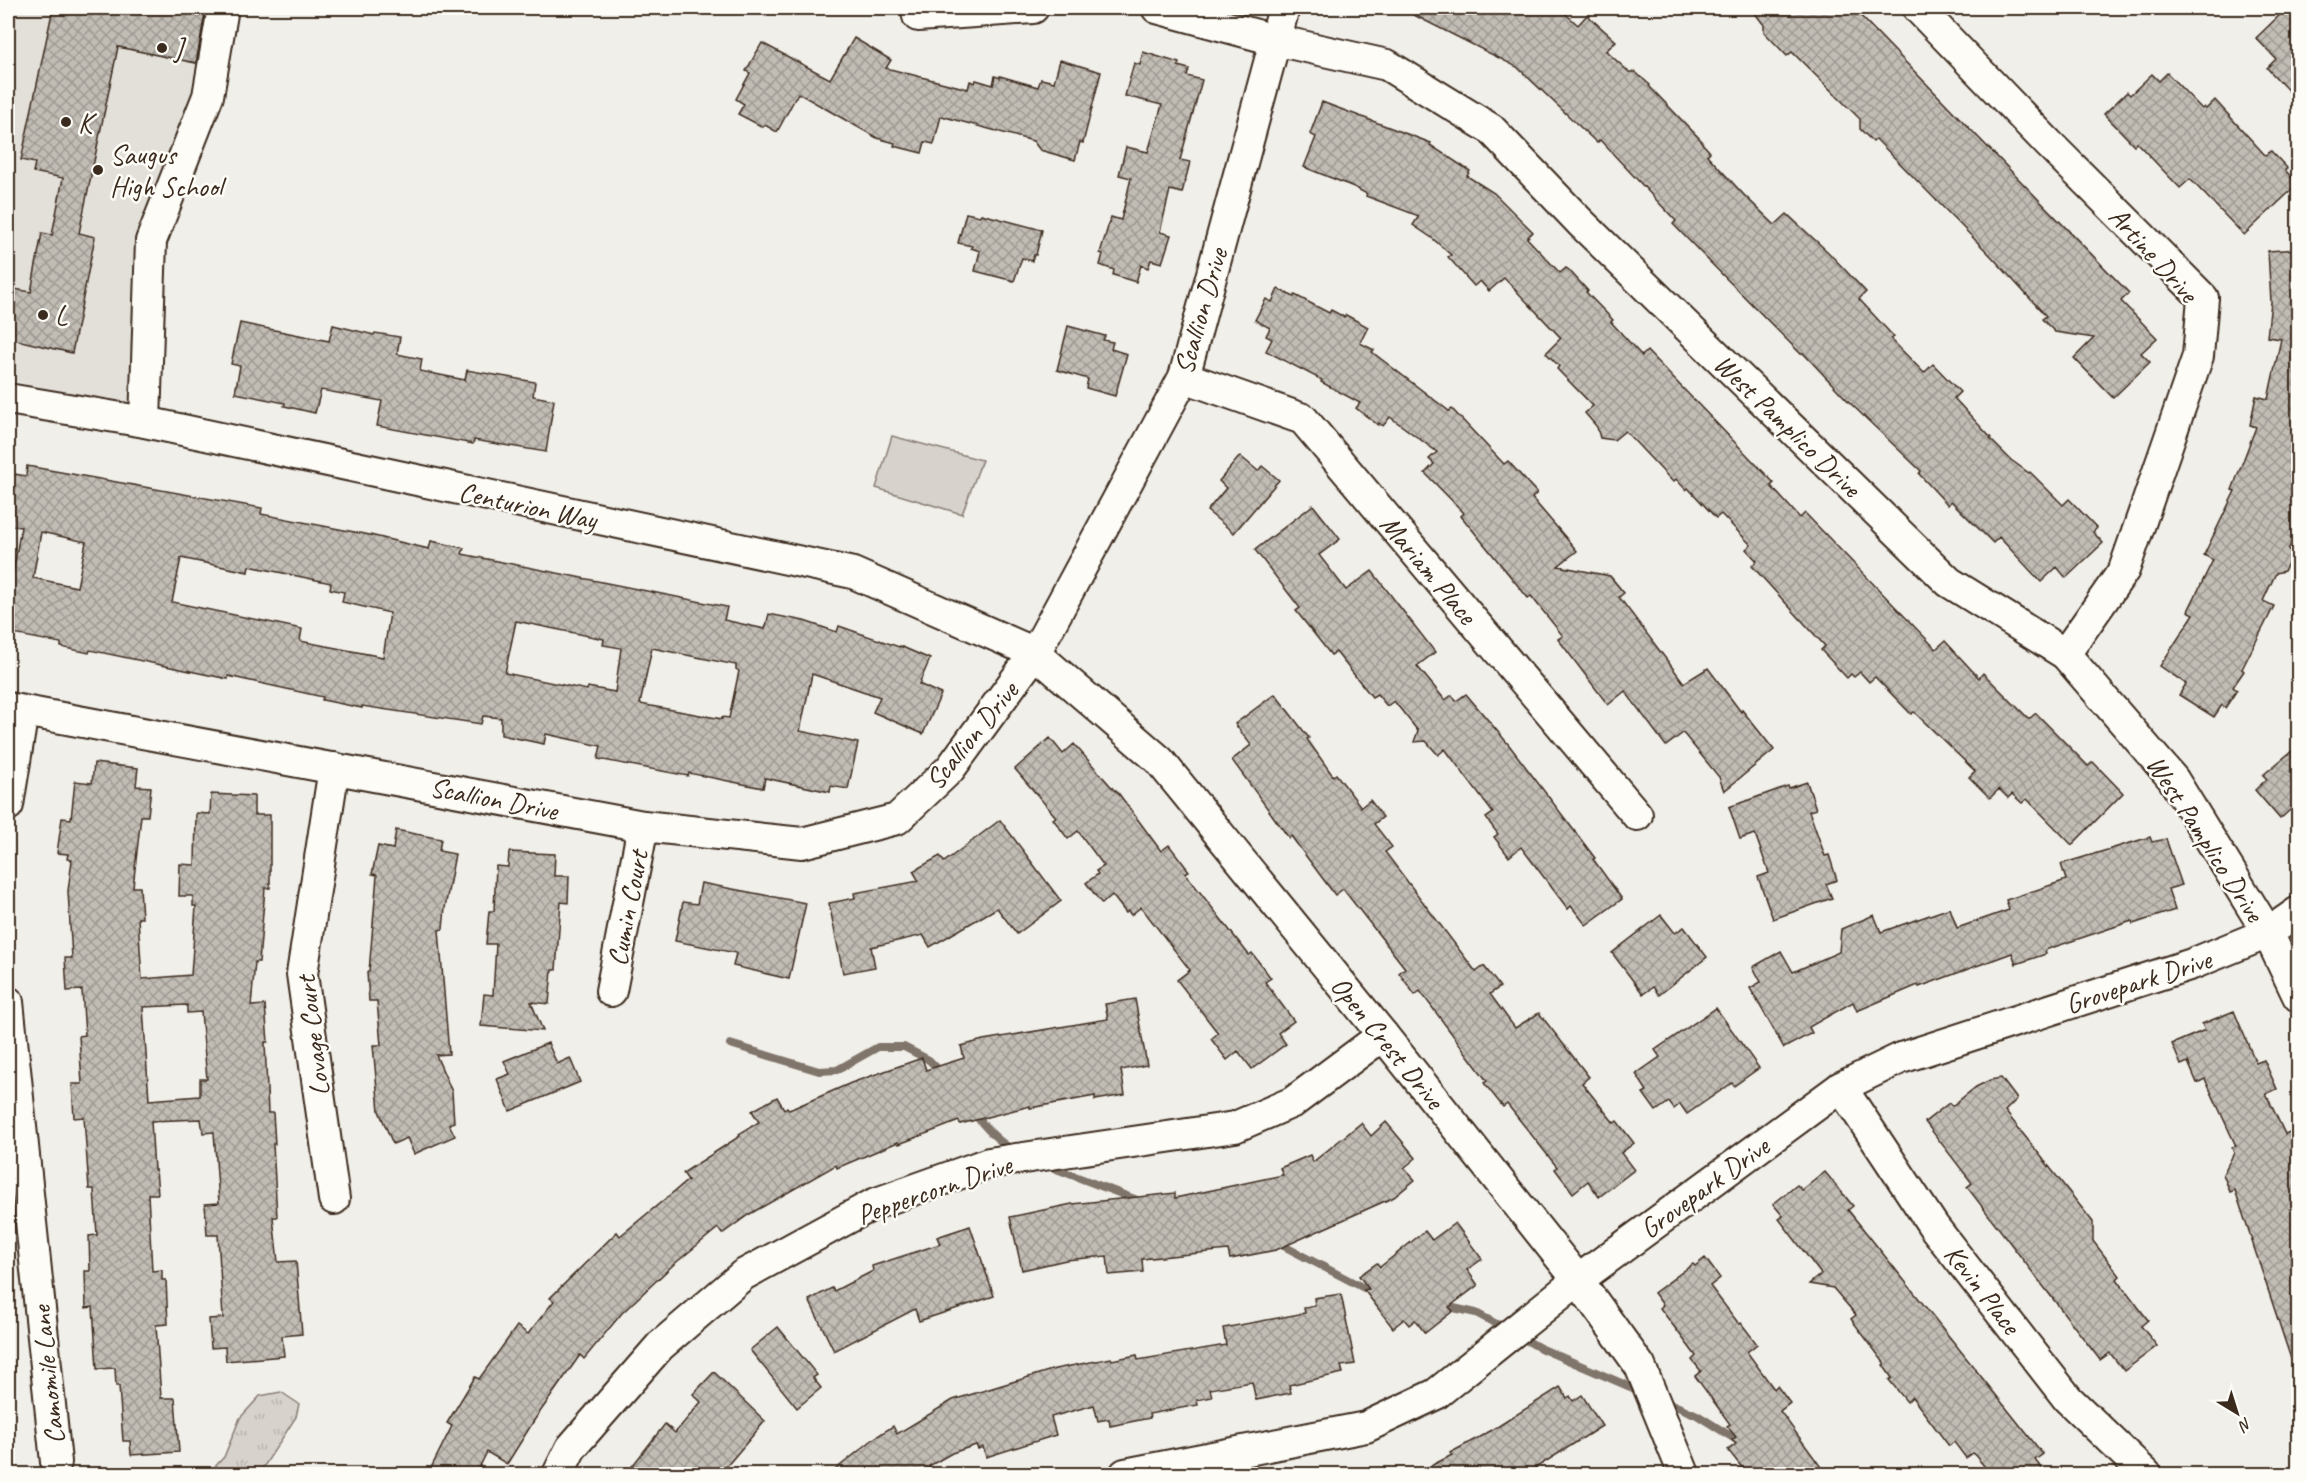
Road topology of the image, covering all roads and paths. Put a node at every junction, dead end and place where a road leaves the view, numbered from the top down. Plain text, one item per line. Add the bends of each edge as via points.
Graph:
1 (223, 8) edge
2 (916, 8) edge
3 (1033, 8) edge
4 (1157, 8) edge
5 (1284, 8) edge
6 (1918, 8) edge
7 (1275, 40) junction
8 (1184, 377) junction
9 (8, 399) edge
10 (145, 422) junction
11 (1035, 653) junction
12 (2065, 654) junction
13 (15, 710) edge
14 (334, 768) junction
15 (8, 804) edge
16 (1637, 815) dead end
17 (643, 826) junction
18 (2298, 912) edge
19 (2268, 933) junction
20 (611, 991) dead end
21 (2298, 996) edge
22 (8, 1002) edge
23 (1383, 1035) junction
24 (1841, 1087) junction
25 (334, 1198) dead end
26 (1578, 1280) junction
27 (56, 1462) dead end
28 (558, 1474) edge
29 (1125, 1474) edge
30 (1684, 1474) edge
31 (2146, 1474) edge

1 - 10 street via 208,96 151,242
2 - 3 street via 918,16
4 - 7 street, West Pamplico Drive
5 - 7 street, Scallion Drive
6 - 12 street, Artine Drive via 2203,298 2198,356 2124,570
7 - 8 street, Scallion Drive
7 - 12 street, West Pamplico Drive via 1387,66 1491,129 1580,222 1949,582
8 - 11 street, Scallion Drive
8 - 16 street, Mariam Place via 1303,419
9 - 10 street, Centurion Way
10 - 11 street, Centurion Way via 853,573
11 - 17 street, Scallion Drive via 950,769 897,819 802,843
11 - 23 street, Open Crest Drive via 1159,760
12 - 19 street, West Pamplico Drive via 2173,778
13 - 14 street, Scallion Drive
13 - 15 street
14 - 17 street, Scallion Drive
14 - 25 street, Lovage Court via 302,974
17 - 20 street, Cumin Court
18 - 19 street, Grovepark Drive
19 - 21 street, West Pamplico Drive
19 - 24 street, Grovepark Drive via 2192,964 1901,1058
22 - 27 street, Camomile Lane
23 - 26 street, Open Crest Drive
23 - 28 street, Peppercorn Drive via 1293,1102 1235,1127 989,1163 874,1204 743,1275 660,1346 571,1448
24 - 26 street, Grovepark Drive
24 - 31 street, Kevin Place via 1934,1227 2068,1399
26 - 29 street, Grovepark Drive via 1436,1394 1366,1427
26 - 30 street, Open Crest Drive via 1640,1366

